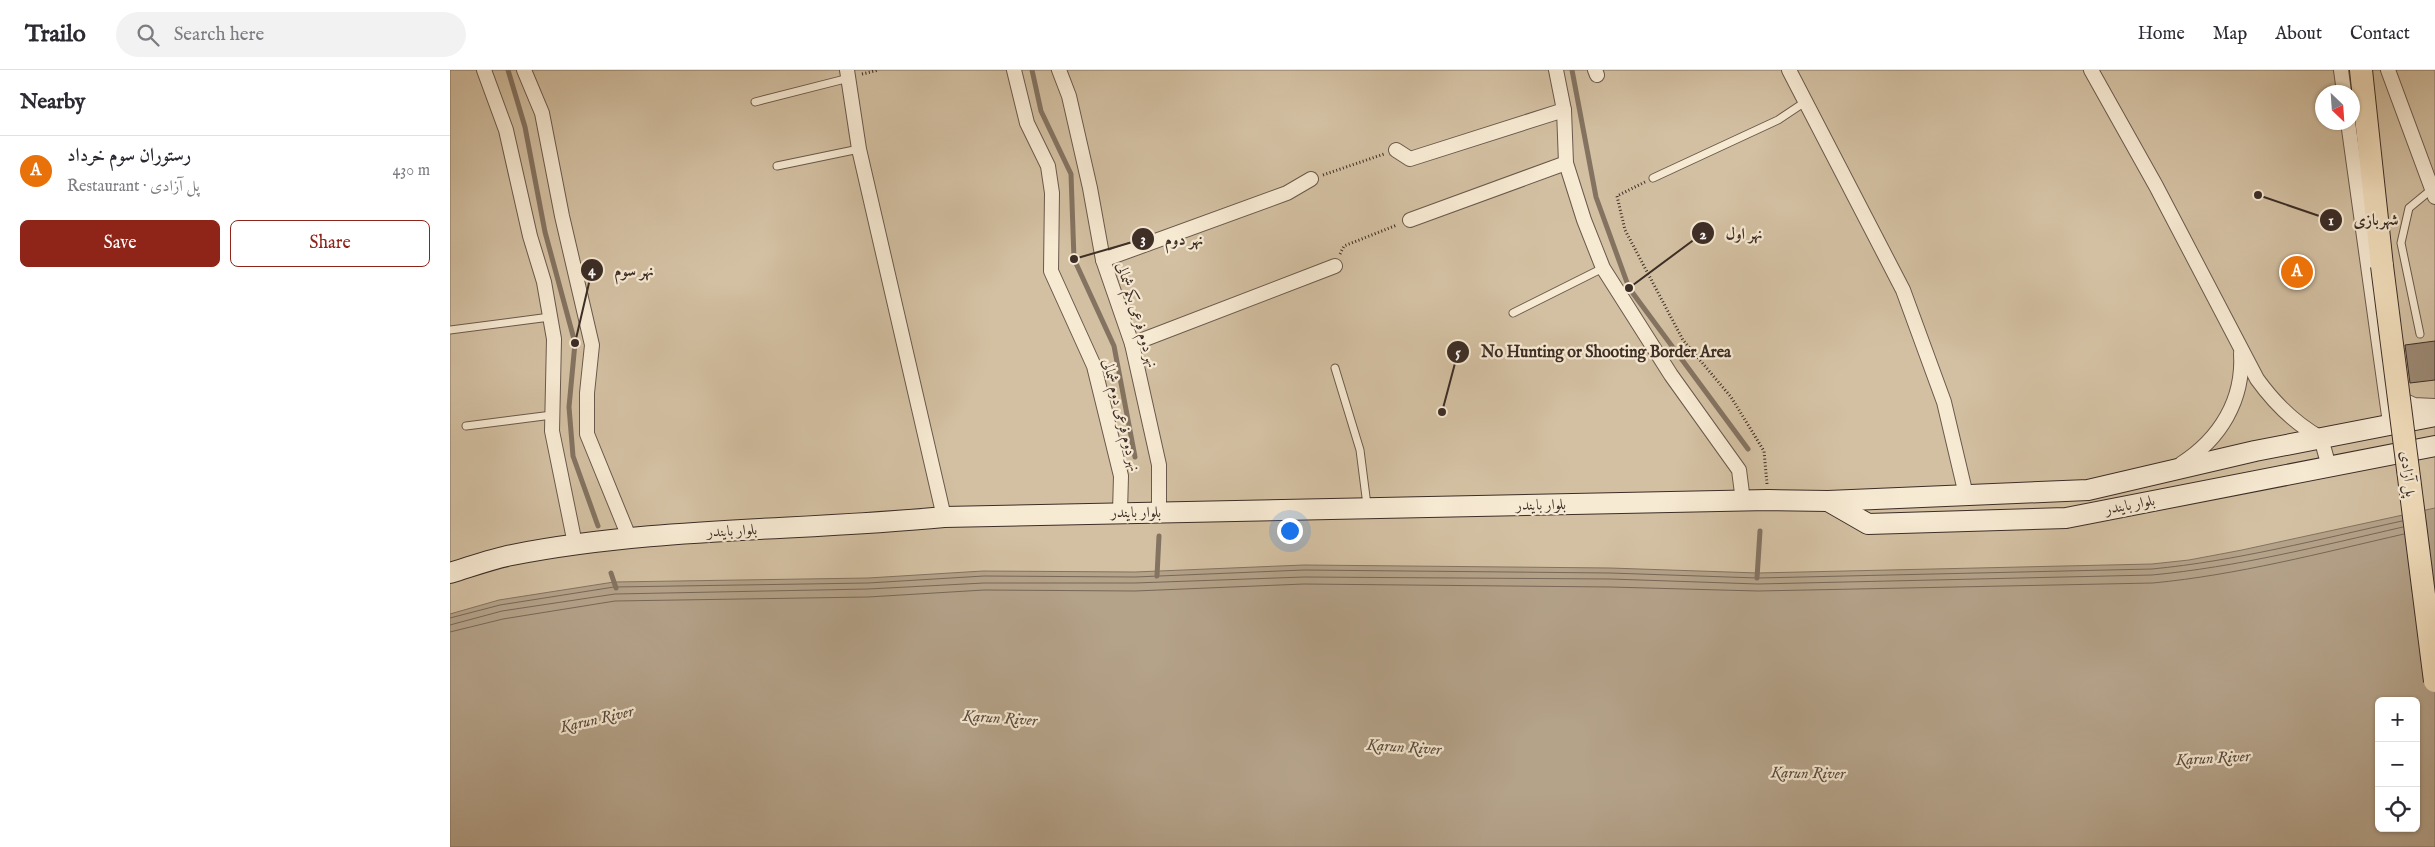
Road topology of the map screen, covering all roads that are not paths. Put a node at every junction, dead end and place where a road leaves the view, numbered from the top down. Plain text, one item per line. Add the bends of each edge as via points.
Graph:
1 (484, 70) edge
2 (524, 70) edge
3 (1014, 70) edge
4 (1059, 70) edge
5 (1556, 70) edge
6 (1789, 70) edge
7 (2091, 70) edge
8 (2341, 70) edge
9 (2388, 70) edge
10 (848, 74) edge
11 (2355, 80) edge
12 (755, 102) dead end
13 (1805, 102) junction
14 (1564, 110) junction
15 (2349, 130) edge
16 (859, 149) junction
17 (1396, 150) road end
18 (1566, 162) junction
19 (777, 166) dead end
20 (1653, 178) road end
21 (1311, 179) road end
22 (2434, 193) edge
23 (1410, 220) road end
24 (1103, 260) junction
25 (1335, 266) road end
26 (1602, 268) junction
27 (1513, 313) dead end
28 (550, 318) junction
29 (450, 330) edge
30 (2420, 334) dead end
31 (1132, 344) junction
32 (2240, 347) junction
33 (1335, 368) dead end
34 (2384, 388) junction
35 (2435, 406) edge
36 (552, 414) junction
37 (2435, 416) edge
38 (2390, 423) junction
39 (466, 426) dead end
40 (2321, 438) junction
41 (2435, 446) edge
42 (2329, 467) junction
43 (2166, 472) junction
44 (1966, 495) junction
45 (1743, 501) junction
46 (1828, 501) junction
47 (1367, 508) junction
48 (1120, 512) junction
49 (1158, 512) junction
50 (944, 517) junction
51 (629, 537) junction
52 (575, 544) junction
53 (450, 573) edge
54 (2435, 681) edge

1 - 28 street via 506,130
2 - 51 street via 542,114 592,345 587,434
3 - 48 street, نهر دوم فرعی دوم شمالی via 1027,123 1048,166 1052,193 1051,270 1094,366 1121,476
4 - 24 street, نهر دوم فرعی یکم شمالی via 1069,96
5 - 14 street
6 - 13 street
7 - 32 street
8 - 11 street
9 - 22 street
10 - 12 lane
10 - 16 street
11 - 54 main road, پل آزادی, bridge
13 - 20 lane via 1778,120
13 - 44 street via 1903,290 1944,402
14 - 17 street via 1410,159
14 - 18 street
15 - 34 street
16 - 19 lane
16 - 50 street
18 - 23 street
18 - 26 street
21 - 24 street via 1287,193
22 - 30 lane via 2409,208 2401,244
24 - 31 street, نهر دوم فرعی یکم شمالی
25 - 31 street
26 - 27 lane
26 - 45 street via 1671,375 1739,470
28 - 29 lane
28 - 36 street via 554,339
31 - 49 street, نهر دوم فرعی یکم شمالی via 1159,465
32 - 40 street via 2267,394 2292,419
32 - 43 street via 2242,362 2238,392 2226,420 2200,451
33 - 47 lane via 1360,450
34 - 35 street via 2403,401
34 - 38 street
36 - 39 lane
36 - 52 street via 552,430
37 - 38 street, بلوار بایندر
38 - 40 street, بلوار بایندر
40 - 42 street
40 - 43 street, بلوار بایندر
41 - 42 street, بلوار بایندر
42 - 46 street, بلوار بایندر via 2066,518 1868,524
43 - 44 street, بلوار بایندر via 2088,490
44 - 46 street, بلوار بایندر
45 - 46 street, بلوار بایندر
45 - 47 street, بلوار بایندر
47 - 49 street, بلوار بایندر
48 - 49 street, بلوار بایندر
48 - 50 street, بلوار بایندر
50 - 51 street, بلوار بایندر
51 - 52 street, بلوار بایندر
52 - 53 street, بلوار بایندر via 510,555

